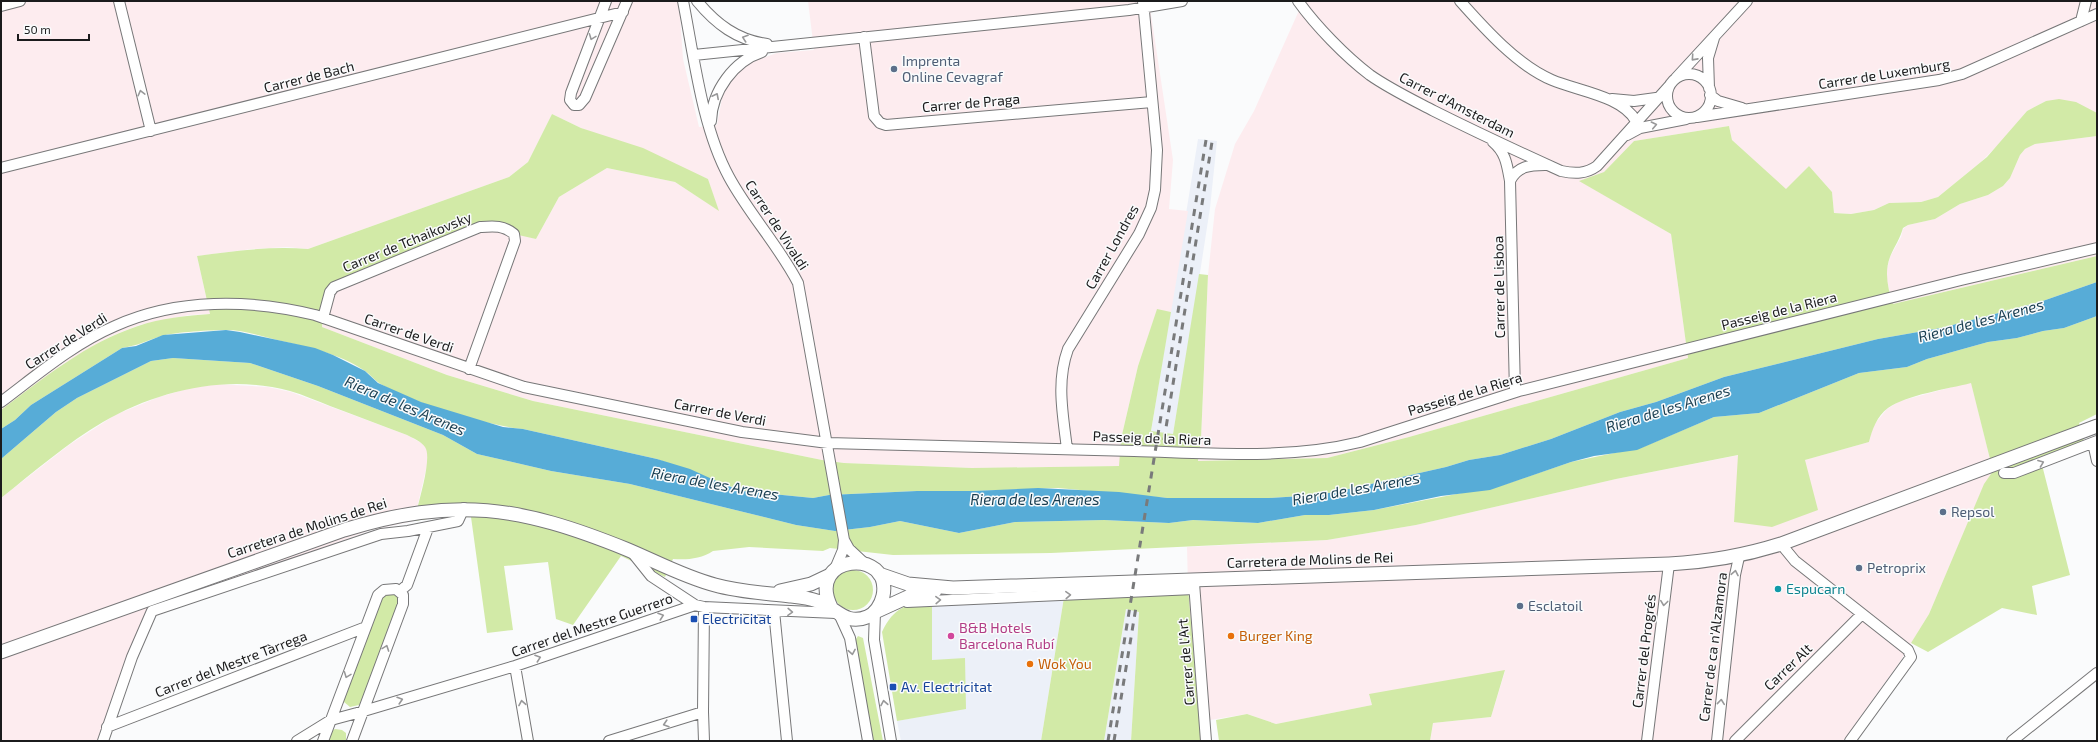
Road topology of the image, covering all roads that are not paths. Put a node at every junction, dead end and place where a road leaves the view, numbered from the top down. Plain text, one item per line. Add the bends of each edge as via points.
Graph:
1 (20, 1) edge
2 (119, 1) edge
3 (606, 1) edge
4 (627, 1) edge
5 (683, 1) edge
6 (696, 1) edge
7 (1182, 1) edge
8 (1298, 1) edge
9 (1460, 1) edge
10 (1747, 1) edge
11 (2086, 1) edge
12 (1143, 4) edge
13 (1, 6) edge
14 (623, 12) junction
15 (2095, 15) edge
16 (600, 18) junction
17 (2081, 21) junction
18 (1714, 36) junction
19 (864, 37) junction
20 (783, 45) junction
21 (694, 55) junction
22 (1672, 82) junction
23 (1710, 91) junction
24 (1656, 98) junction
25 (1606, 99) junction
26 (1152, 102) junction
27 (1752, 109) junction
28 (1694, 118) junction
29 (1636, 121) junction
30 (151, 131) junction
31 (710, 134) junction
32 (1487, 136) junction
33 (1620, 139) junction
34 (1550, 166) junction
35 (1, 168) edge
36 (1510, 181) junction
37 (2097, 248) edge
38 (323, 318) junction
39 (469, 369) junction
40 (1515, 392) junction
41 (1, 402) edge
42 (2097, 426) edge
43 (2095, 442) edge
44 (828, 443) junction
45 (1067, 449) junction
46 (2097, 461) edge
47 (2004, 473) dead end
48 (464, 508) junction
49 (428, 528) junction
50 (844, 540) junction
51 (1781, 544) junction
52 (631, 551) junction
53 (1739, 557) junction
54 (864, 563) junction
55 (1669, 564) junction
56 (832, 572) junction
57 (878, 574) junction
58 (1194, 585) junction
59 (953, 588) junction
60 (400, 591) junction
61 (768, 593) junction
62 (700, 606) junction
63 (880, 610) junction
64 (774, 611) junction
65 (836, 612) junction
66 (1862, 614) junction
67 (366, 627) junction
68 (1, 652) edge
69 (515, 666) junction
70 (2097, 673) edge
71 (363, 711) junction
72 (703, 712) junction
73 (331, 720) junction
74 (107, 728) junction
75 (103, 741) edge
76 (297, 741) edge
77 (323, 741) edge
78 (352, 741) edge
79 (528, 741) edge
80 (609, 741) edge
81 (704, 741) edge
82 (787, 741) edge
83 (868, 741) edge
84 (891, 741) edge
85 (1206, 741) edge
86 (1647, 741) edge
87 (1717, 741) edge
88 (1734, 741) edge
89 (1850, 741) edge
90 (2012, 741) edge

1 - 13 street
30 -> 2 street
3 - 16 street
4 - 14 street
5 - 21 street, Carrer de Vivaldi
20 -> 6 street via 760,43 728,31
7 - 12 street
8 - 32 street, Carrer d'Amsterdam via 1307,14 1370,75 1394,90
9 - 25 street via 1514,56 1551,80
10 - 18 street, Carrer d'Amsterdam
11 - 17 street
12 - 19 street
12 - 26 street, Carrer Londres
14 - 16 street, Carrer de Bach
16 -> 14 street via 571,93 570,100 574,105 580,105 585,98
15 - 17 street, Carrer de Luxemburg
16 - 30 street, Carrer de Bach
17 - 27 street, Carrer de Luxemburg via 1962,74
18 -> 22 street, Carrer d'Amsterdam
18 - 23 street via 1708,58
19 - 20 street
19 - 26 street, Carrer de Praga via 874,116 886,125
20 - 21 street
31 -> 20 street via 713,102 723,82 750,56
21 - 31 street, Carrer de Vivaldi
22 - 23 street via 1680,76 1694,75 1705,82
22 - 24 street, Carrer d'Amsterdam
22 - 28 street via 1667,98 1672,111 1684,118
23 - 27 street, Carrer de Luxemburg via 1718,101 1729,106
23 - 28 street via 1707,108
24 - 25 street via 1634,101
24 - 29 street, Carrer d'Amsterdam
25 - 29 street via 1627,109
26 - 45 street, Carrer Londres via 1157,150 1155,190 1150,208 1138,234 1068,349 1062,366 1062,408
27 - 28 street, Carrer de Luxemburg
33 -> 28 street, Carrer d'Amsterdam via 1640,128
29 - 33 street, Carrer d'Amsterdam
30 - 35 street, Carrer de Bach
31 - 44 street, Carrer de Vivaldi via 728,175 754,218 789,265 798,283
32 - 34 street, Carrer d'Amsterdam
32 - 36 street, Carrer de Lisboa via 1502,151
33 - 34 street, Carrer d'Amsterdam via 1590,171 1574,174
34 - 36 street via 1533,165 1521,168 1514,173
36 - 40 street, Carrer de Lisboa
37 - 40 street, Passeig de la Riera
38 - 39 street, Carrer de Verdi
38 - 39 street, Carrer de Tchaikovsky via 330,292 334,287 480,227 506,227 514,234 516,242
38 - 41 street, Carrer de Verdi via 290,309 249,304 170,308 149,313 100,333 59,359
39 - 44 street, Carrer de Verdi via 540,391 742,432
40 - 45 street, Passeig de la Riera via 1334,448 1236,454
42 - 51 main road, Carretera de Molins de Rei
43 - 46 street
47 -> 43 street via 2014,473
44 - 45 street, Passeig de la Riera
44 - 50 street, Carrer de Vivaldi
48 - 49 street via 458,521
48 - 52 main road, Carretera de Molins de Rei via 504,511 546,520 582,531
48 - 68 main road, Carretera de Molins de Rei via 410,513 344,530
49 - 60 street via 407,585
49 - 74 street via 381,534 152,611 132,657
50 - 54 street, Carrer de Vivaldi via 849,549
50 - 56 street, Carrer de Vivaldi via 843,550
51 - 53 main road, Carretera de Molins de Rei
51 - 66 street via 1795,561
52 - 61 main road, Carretera de Molins de Rei via 700,581 732,589
52 - 62 street, Carretera de Molins de Rei via 651,576
53 - 55 main road, Carretera de Molins de Rei
87 -> 53 street, Carrer de ca n'Alzamora
54 - 56 main road, Carretera de Molins de Rei via 848,562
54 - 57 main road, Carretera de Molins de Rei
55 - 58 main road, Carretera de Molins de Rei
55 -> 86 street, Carrer del Progrés
56 - 61 main road, Carretera de Molins de Rei via 804,586
56 - 65 main road via 826,591
57 - 59 main road, Carretera de Molins de Rei via 908,584
57 - 63 main road via 883,585
58 - 59 main road, Carretera de Molins de Rei
63 -> 58 street, Carretera de Molins de Rei via 911,601
58 - 85 street, Carrer de l'Art
59 - 63 main road, Carretera de Molins de Rei via 910,596
60 - 67 street via 390,589 378,595
71 -> 60 street via 403,604 403,595
61 - 65 main road, Carretera de Molins de Rei via 810,599
62 - 64 street, Carrer del Mestre Guerrero
69 -> 62 street, Carrer del Mestre Guerrero
62 - 72 street
63 - 65 main road, Carretera de Molins de Rei via 860,619 847,618
84 -> 63 street via 874,640
64 -> 65 street, Carrer del Mestre Guerrero
64 - 82 street
65 -> 83 street via 850,638
66 - 88 street, Carrer Alt
66 - 89 street via 1908,650 1911,657
67 -> 73 street
67 - 74 street, Carrer del Mestre Tàrrega
71 -> 69 street, Carrer del Mestre Guerrero
79 -> 69 street
70 - 90 street
71 - 73 street, Carrer del Mestre Guerrero
71 - 78 street
72 -> 80 street
72 - 81 street
73 - 76 street, Carrer del Mestre Guerrero
73 - 77 street
74 - 75 street

